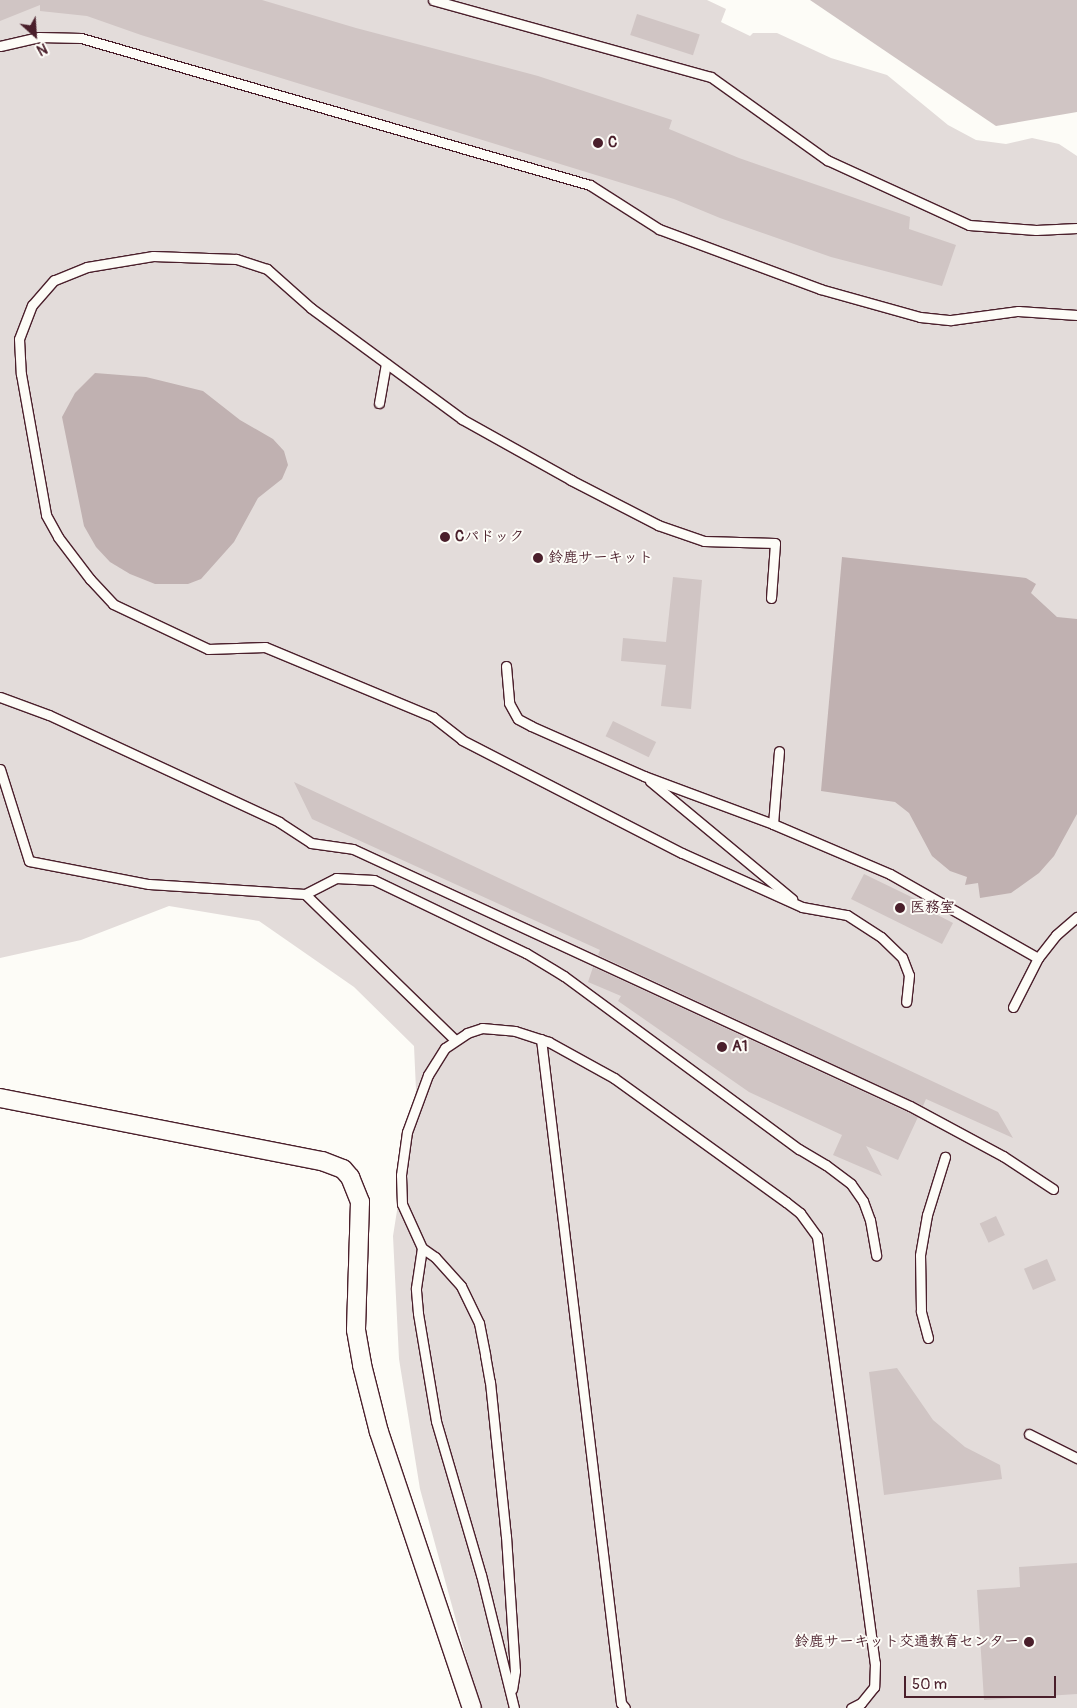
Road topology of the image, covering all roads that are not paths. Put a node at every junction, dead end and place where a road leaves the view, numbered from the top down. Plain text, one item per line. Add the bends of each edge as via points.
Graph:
1 (433, 0) edge
2 (0, 46) edge
3 (1077, 228) edge
4 (1077, 315) edge
5 (386, 364) junction
6 (379, 403) dead end
7 (771, 598) dead end
8 (506, 666) dead end
9 (0, 697) edge
10 (779, 751) dead end
11 (0, 769) edge
12 (644, 776) junction
13 (773, 824) junction
14 (305, 894) junction
15 (802, 907) junction
16 (1077, 918) edge
17 (1038, 958) junction
18 (906, 1002) dead end
19 (1013, 1007) dead end
20 (541, 1039) junction
21 (455, 1040) junction
22 (0, 1098) edge
23 (945, 1157) dead end
24 (1053, 1189) dead end
25 (422, 1248) junction
26 (876, 1255) dead end
27 (928, 1338) dead end
28 (1029, 1434) dead end
29 (1077, 1458) edge
30 (511, 1691) junction
31 (472, 1708) edge
32 (514, 1708) edge
33 (625, 1708) edge
34 (851, 1708) edge

1 - 3 lane via 711,77 827,160 969,225 1036,230
2 - 4 lane via 39,37 81,38 581,182 659,229 820,289 920,317 951,320 1018,311
5 - 6 lane
5 - 7 lane via 462,419 658,525 704,541 774,543
5 - 15 lane via 311,308 267,269 236,259 153,256 87,267 54,280 32,305 18,339 21,374 46,515 58,537 113,604 208,649 265,647 432,716 462,740 682,853
8 - 12 lane via 509,704 518,718
9 - 24 lane via 50,715 270,818 311,843 353,849 910,1106 1003,1156
10 - 13 lane
11 - 14 lane via 28,861 149,884
12 - 13 lane
12 - 15 lane
13 - 17 lane via 915,887
14 - 21 lane
14 - 26 lane via 336,878 374,880 526,953 564,976 850,1184 863,1202 870,1220
15 - 18 lane via 848,915 881,938 905,964 909,976
16 - 17 lane via 1056,935
17 - 19 lane
20 - 21 lane via 515,1031 482,1028
20 - 33 lane via 621,1702
20 - 34 lane via 638,1093 786,1202 805,1218 817,1236 875,1663 874,1687
21 - 25 lane via 436,1059 428,1075 407,1132 403,1156 402,1204
22 - 31 street via 322,1161 350,1177 360,1202 356,1330 362,1365 378,1432
23 - 27 lane via 927,1215 920,1255 921,1310
25 - 30 lane via 416,1288 418,1313 436,1421
25 - 30 lane via 435,1257 461,1286 479,1323 490,1382 506,1536 515,1671
28 - 29 lane
30 - 32 lane

